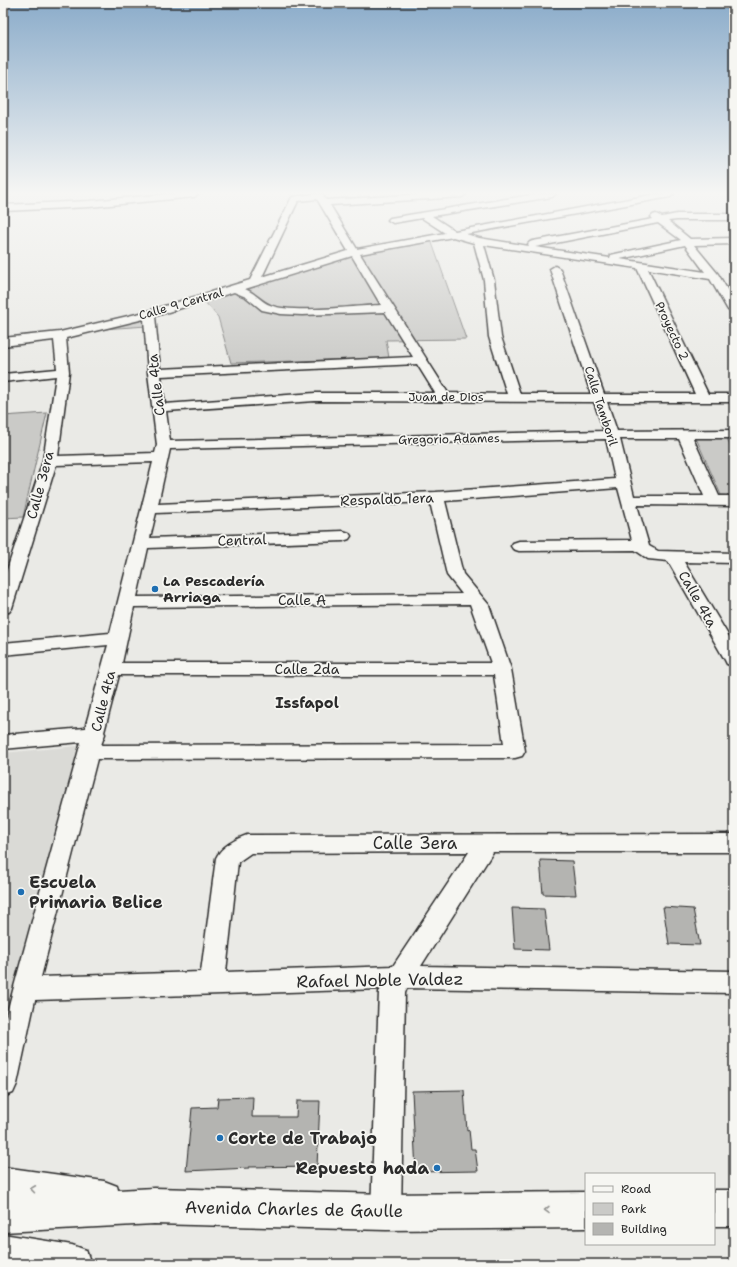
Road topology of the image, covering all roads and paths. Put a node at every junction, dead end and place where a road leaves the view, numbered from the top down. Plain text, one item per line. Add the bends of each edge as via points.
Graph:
1 (268, 253) edge
2 (351, 253) edge
3 (356, 253) edge
4 (481, 253) edge
5 (562, 253) edge
6 (631, 253) edge
7 (696, 253) edge
8 (602, 259) junction
9 (641, 265) junction
10 (555, 269) dead end
11 (714, 276) junction
12 (254, 282) junction
13 (234, 288) junction
14 (732, 304) edge
15 (389, 308) junction
16 (150, 321) junction
17 (60, 336) junction
18 (3, 342) edge
19 (422, 360) junction
20 (63, 372) junction
21 (154, 373) junction
22 (3, 378) edge
23 (444, 397) junction
24 (515, 397) junction
25 (599, 397) junction
26 (703, 398) junction
27 (734, 398) edge
28 (159, 408) junction
29 (684, 434) junction
30 (734, 434) edge
31 (612, 435) junction
32 (162, 451) junction
33 (50, 461) junction
34 (624, 483) junction
35 (436, 497) junction
36 (628, 500) junction
37 (714, 501) junction
38 (734, 501) edge
39 (150, 509) junction
40 (343, 536) dead end
41 (142, 543) junction
42 (641, 545) junction
43 (518, 546) dead end
44 (674, 558) junction
45 (734, 558) edge
46 (476, 599) junction
47 (128, 602) junction
48 (3, 608) edge
49 (119, 638) junction
50 (3, 649) edge
51 (734, 660) edge
52 (111, 669) junction
53 (502, 669) junction
54 (3, 742) edge
55 (92, 743) junction
56 (487, 843) junction
57 (734, 843) edge
58 (400, 977) junction
59 (734, 982) edge
60 (212, 983) junction
61 (26, 989) junction
62 (3, 1084) edge
63 (3, 1185) edge
64 (154, 1206) junction
65 (715, 1208) edge
66 (734, 1208) edge
67 (585, 1210) edge
68 (386, 1212) junction
69 (3, 1214) edge
70 (3, 1253) edge
71 (72, 1264) edge

1 - 12 street
2 - 12 street, Calle 9 Central
3 - 15 street
4 - 24 street via 489,280 495,337
5 - 8 street
6 - 8 street
7 - 11 street
8 - 9 street
9 - 11 street
9 - 26 street, Proyecto 2
10 - 25 street, Calle Tamboril
11 - 14 street
12 - 13 street, Calle 9 Central
13 - 15 street via 250,295 266,308 281,311
13 - 16 street, Calle 9 Central
15 - 19 street
16 - 17 street, Calle 9 Central
16 - 21 street, Calle 4ta
17 - 18 street
17 - 20 street, Calle 3era
19 - 21 street
19 - 23 street
20 - 22 street
20 - 33 street, Calle 3era
21 - 28 street, Calle 4ta
23 - 24 street, Juan de Dios
23 - 28 street, Juan de Dios via 315,397
24 - 25 street, Juan de Dios
25 - 26 street, Juan de Dios
25 - 31 street, Calle Tamboril
26 - 27 street, Juan de Dios
28 - 32 street, Calle 4ta
29 - 30 street, Gregorio Adames
29 - 31 street, Gregorio Adames
29 - 37 street
31 - 32 street, Gregorio Adames
31 - 34 street, Calle Tamboril
32 - 33 street, Gregorio Adames
32 - 39 street, Calle 4ta
33 - 48 street, Calle 3era
34 - 35 street, Respaldo 1era
34 - 36 street, Calle Tamboril
35 - 39 street, Respaldo 1era
35 - 46 street via 455,575
36 - 37 street
36 - 42 street, Calle Tamboril
37 - 38 street
39 - 41 street, Calle 4ta
40 - 41 street, Central
41 - 47 street, Calle 4ta
42 - 43 street
42 - 44 street via 654,556
44 - 45 street
44 - 51 street, Calle 4ta
46 - 47 street, Calle A
46 - 53 street
47 - 49 street, Calle 4ta
49 - 50 street
49 - 52 street, Calle 4ta
52 - 53 street, Calle 2da
52 - 55 street, Calle 4ta
53 - 55 street via 515,751
54 - 55 street
55 - 61 street, Calle 4ta
56 - 57 street, Calle 3era
56 - 58 street
56 - 60 street, Calle 3era via 247,844 227,858
58 - 59 street, Rafael Noble Valdez
58 - 60 street, Rafael Noble Valdez
58 - 68 street via 392,992
60 - 61 street, Rafael Noble Valdez
61 - 62 street, Calle 4ta
64 -> 63 main road
64 - 68 main road, Avenida Charles de Gaulle
64 - 69 main road, Avenida Charles de Gaulle
65 - 66 main road
67 -> 68 main road, Avenida Charles de Gaulle
70 - 71 main road

